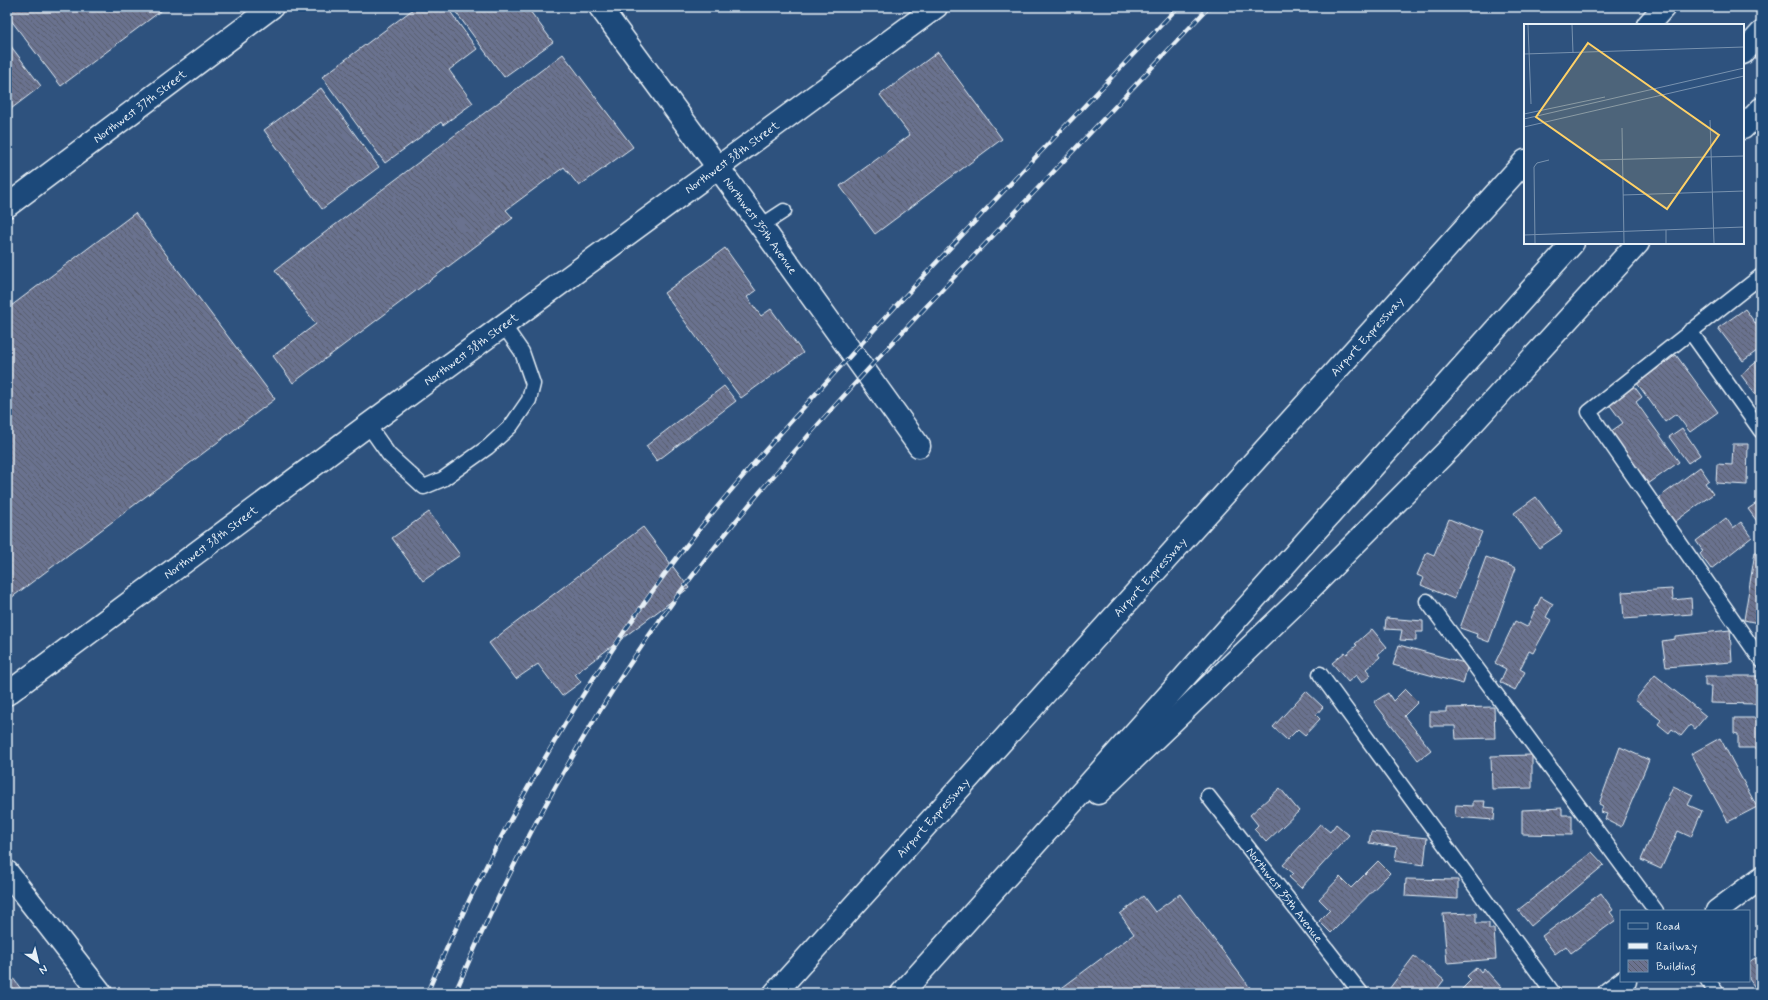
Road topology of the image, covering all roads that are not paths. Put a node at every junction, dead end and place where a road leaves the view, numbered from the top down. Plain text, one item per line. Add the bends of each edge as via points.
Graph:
1 (272, 7) edge
2 (600, 7) edge
3 (936, 7) edge
4 (1664, 7) edge
5 (1649, 24) edge
6 (1761, 33) edge
7 (1744, 52) edge
8 (1761, 109) edge
9 (1744, 127) edge
10 (1524, 162) edge
11 (718, 168) junction
12 (7, 206) edge
13 (784, 211) dead end
14 (761, 226) junction
15 (1572, 244) edge
16 (1637, 244) edge
17 (1761, 276) edge
18 (504, 326) junction
19 (1690, 331) junction
20 (368, 425) junction
21 (1761, 431) edge
22 (919, 446) dead end
23 (1427, 601) dead end
24 (1761, 660) edge
25 (1320, 674) dead end
26 (7, 694) edge
27 (1208, 796) dead end
28 (7, 872) edge
29 (1761, 878) edge
30 (1655, 910) edge
31 (1718, 910) edge
32 (972, 915) junction
33 (1624, 982) edge
34 (1709, 982) edge
35 (101, 993) edge
36 (775, 993) edge
37 (902, 993) edge
38 (1361, 993) edge
39 (1553, 993) edge
40 (1609, 993) edge
41 (1717, 993) edge

1 - 12 main road, Northwest 37th Street
2 - 11 main road, Northwest 35th Avenue
3 - 11 main road, Northwest 38th Street
4 - 5 main road
6 - 7 main road
8 - 9 main road
10 - 36 main road, Airport Expressway
11 - 14 main road, Northwest 35th Avenue
11 - 18 main road, Northwest 38th Street
13 - 14 lane
14 - 22 main road, Northwest 35th Avenue
15 - 32 main road
16 - 32 main road via 1449,449 1312,587
17 - 19 lane
18 - 20 main road, Northwest 38th Street
18 - 20 lane via 522,352 533,384 529,400 511,426 488,448 443,479 424,487 389,455
19 - 21 lane
19 - 24 lane via 1589,412
20 - 26 main road, Northwest 38th Street
23 - 30 lane
25 - 39 lane
27 - 38 lane, Northwest 35th Avenue
28 - 35 main road
29 - 31 main road
32 - 37 main road
33 - 40 main road
34 - 41 lane

